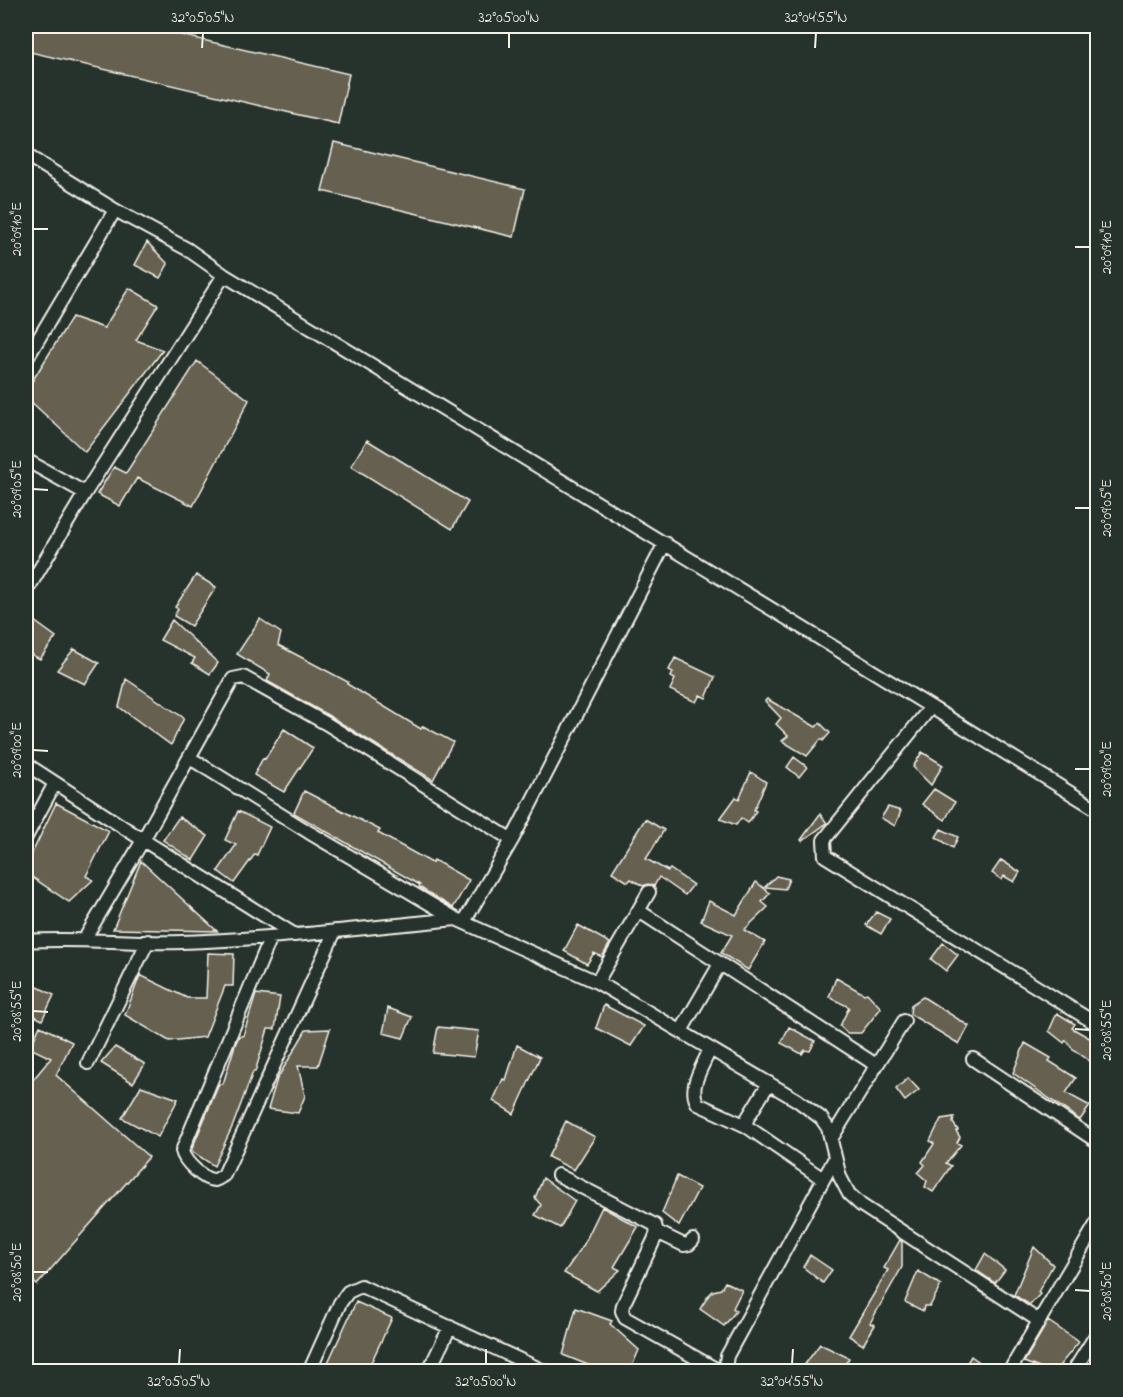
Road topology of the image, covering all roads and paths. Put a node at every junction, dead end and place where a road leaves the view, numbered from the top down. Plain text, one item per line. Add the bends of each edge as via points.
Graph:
1 (26, 155) edge
2 (115, 210) junction
3 (224, 275) junction
4 (26, 360) edge
5 (26, 460) edge
6 (85, 493) junction
7 (665, 543) junction
8 (26, 592) edge
9 (931, 707) junction
10 (190, 758) junction
11 (26, 764) edge
12 (55, 783) junction
13 (1098, 810) edge
14 (26, 837) edge
15 (143, 840) junction
16 (512, 840) junction
17 (649, 892) dead end
18 (639, 911) junction
19 (460, 921) junction
20 (335, 931) junction
21 (295, 935) junction
22 (271, 937) junction
23 (84, 940) junction
24 (26, 941) edge
25 (148, 941) junction
26 (720, 964) junction
27 (597, 982) junction
28 (904, 1021) dead end
29 (1098, 1025) edge
30 (681, 1030) junction
31 (710, 1049) junction
32 (973, 1059) dead end
33 (88, 1063) dead end
34 (876, 1065) junction
35 (769, 1083) junction
36 (746, 1126) junction
37 (831, 1138) junction
38 (1098, 1142) edge
39 (835, 1158) junction
40 (558, 1174) dead end
41 (823, 1179) junction
42 (1097, 1224) edge
43 (657, 1232) junction
44 (693, 1240) dead end
45 (1039, 1321) junction
46 (450, 1327) junction
47 (1098, 1332) edge
48 (309, 1371) edge
49 (428, 1371) edge
50 (546, 1371) edge
51 (721, 1371) edge
52 (727, 1371) edge
53 (1009, 1371) edge
54 (1073, 1371) edge

1 - 2 street
2 - 3 street via 187,249
2 - 4 street
3 - 6 street
3 - 7 street
5 - 6 street
6 - 8 street
7 - 9 street
7 - 16 street
9 - 13 street
9 - 29 street via 825,840 825,856
10 - 15 street
10 - 16 street via 233,680 243,677 327,724
10 - 19 street
11 - 12 street
12 - 14 street
12 - 15 street
15 - 21 street
15 - 23 street
16 - 19 street
17 - 18 street
18 - 26 street
18 - 27 street
19 - 20 street
19 - 27 street
20 - 21 street
20 - 22 street via 224,1175 209,1179 183,1158 182,1151
21 - 22 street
22 - 25 street
23 - 24 street
23 - 25 street
25 - 33 street
26 - 30 street
26 - 34 street
27 - 30 street
28 - 34 street
30 - 31 street
31 - 35 street
31 - 36 street via 693,1089 694,1097 698,1104
32 - 38 street
34 - 37 street
35 - 36 street
35 - 37 street via 821,1118
36 - 41 street
37 - 39 street
39 - 41 street
39 - 45 street via 844,1186 861,1205
40 - 43 street via 655,1225
41 - 52 street via 727,1356
42 - 45 street
43 - 44 street via 684,1245
43 - 51 street via 622,1311 625,1317
45 - 53 street
46 - 48 street via 361,1286 348,1292 340,1303
46 - 49 street
46 - 50 street
47 - 54 street

